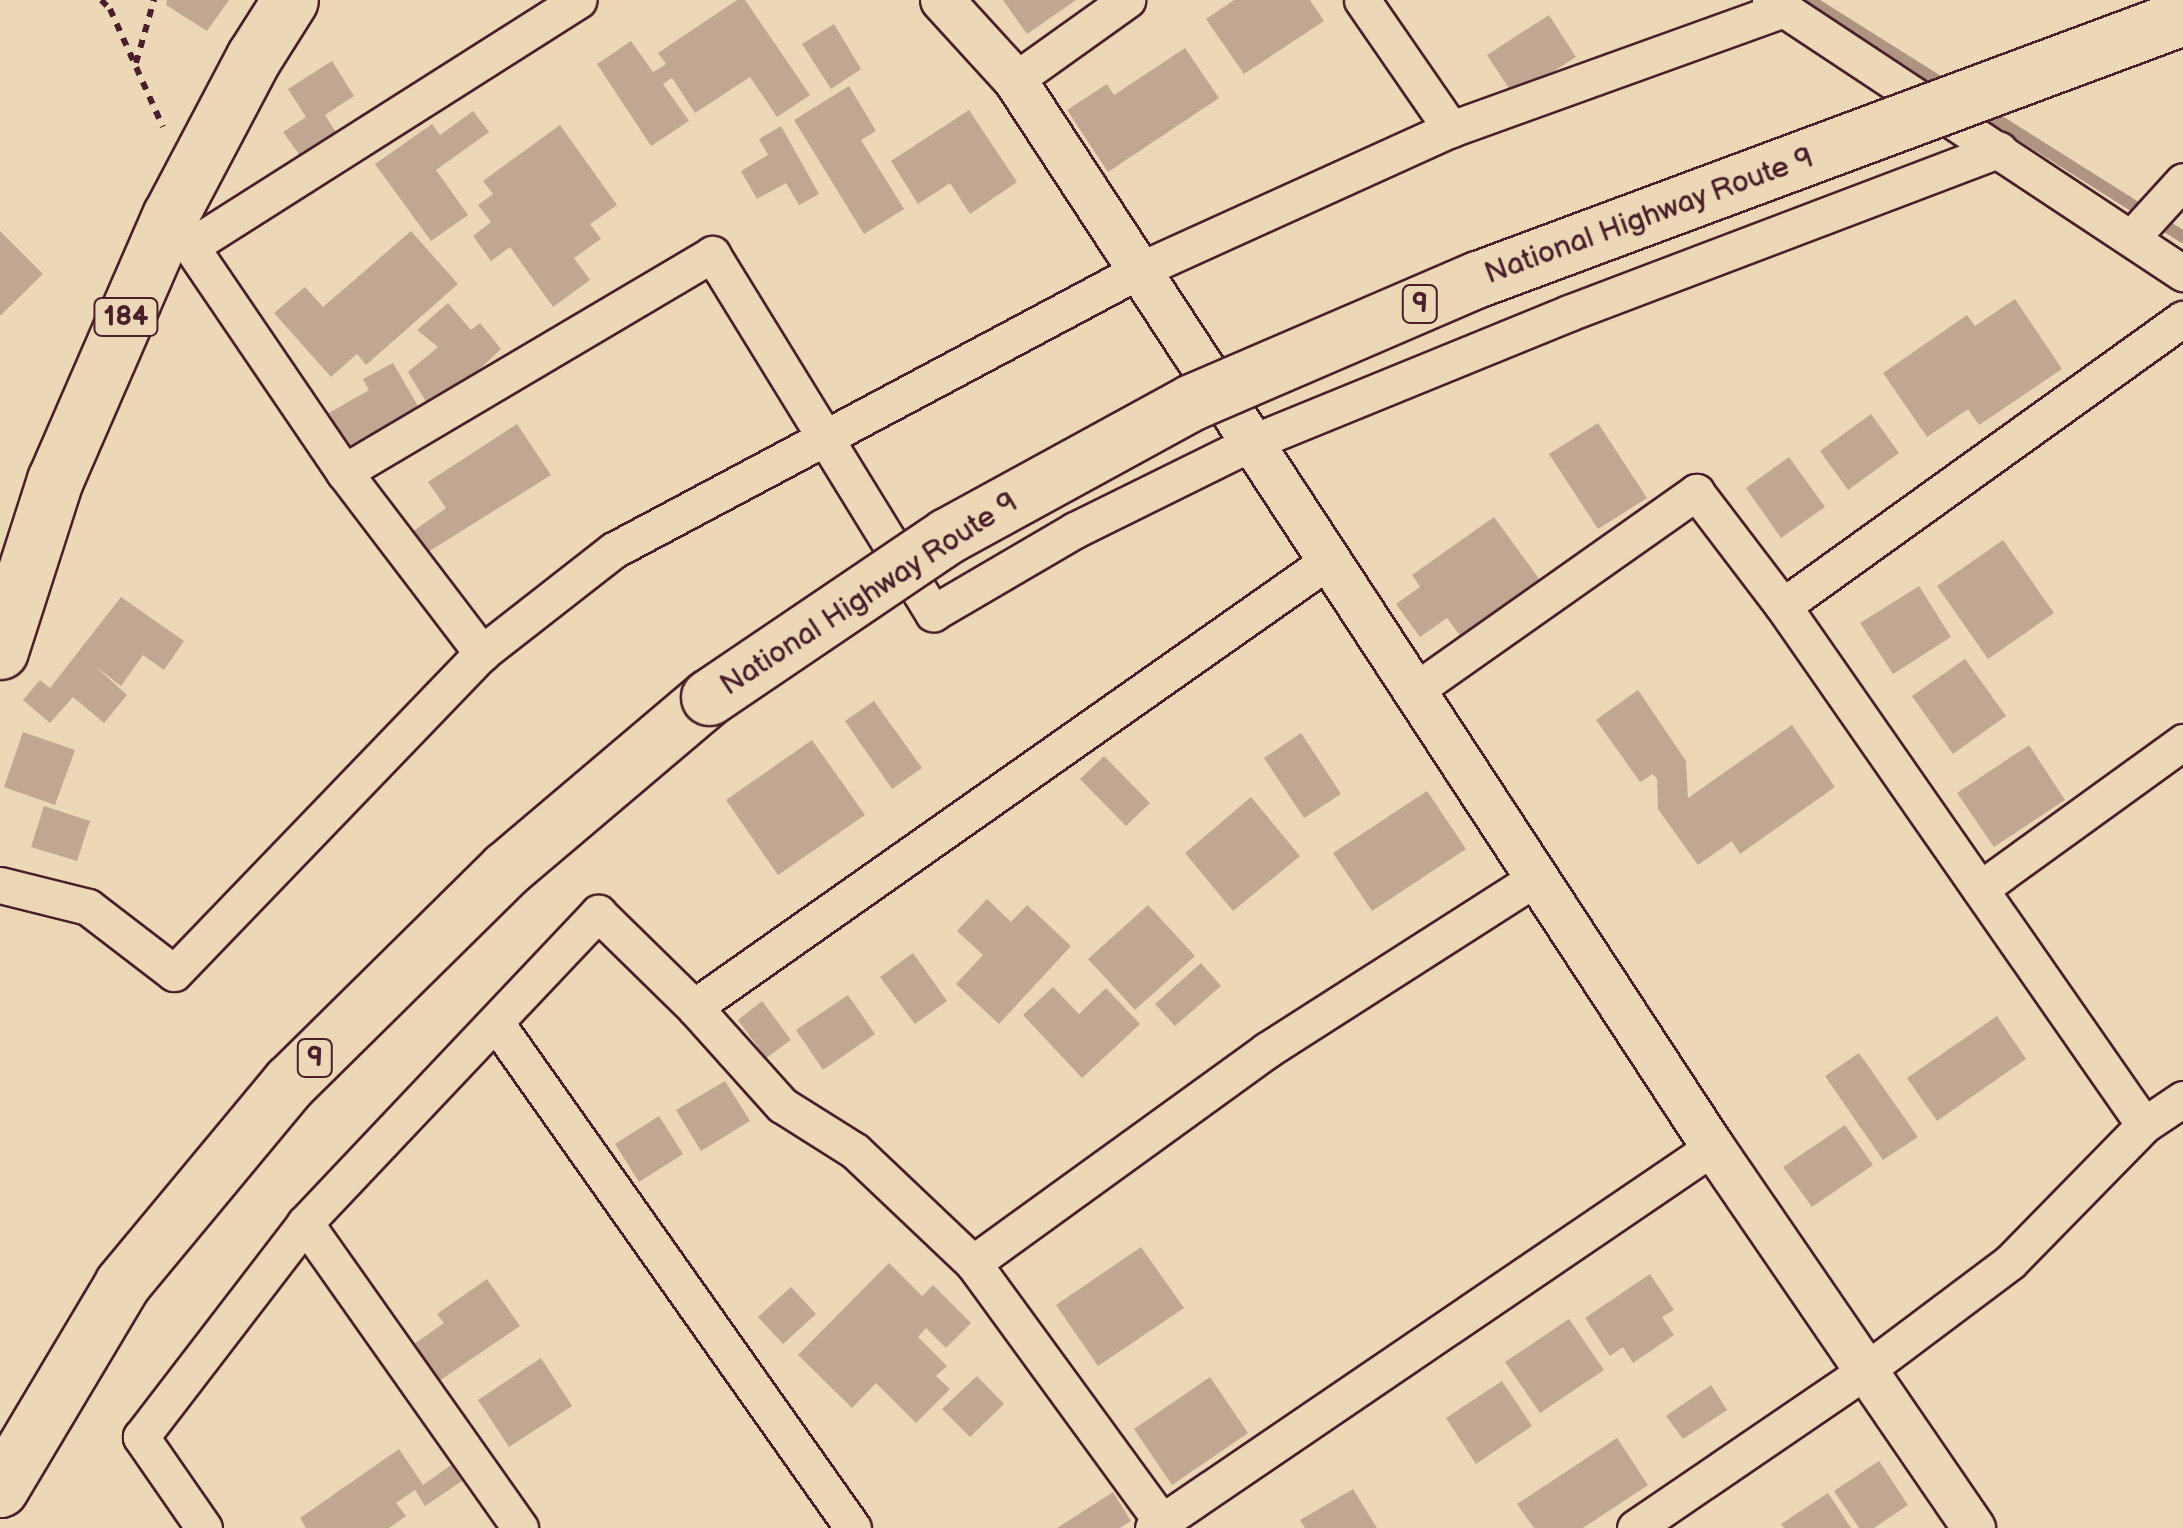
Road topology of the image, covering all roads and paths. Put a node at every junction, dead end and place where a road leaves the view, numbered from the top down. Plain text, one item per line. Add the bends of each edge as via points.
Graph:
1 (101, 0) edge
2 (154, 0) edge
3 (290, 0) edge
4 (579, 0) edge
5 (942, 0) edge
6 (1128, 0) edge
7 (1362, 0) edge
8 (1777, 4) edge
9 (2183, 17) edge
10 (136, 64) junction
11 (1015, 80) junction
12 (1451, 128) junction
13 (2000, 150) junction
14 (2183, 181) edge
15 (183, 215) junction
16 (2133, 236) junction
17 (1142, 269) junction
18 (2183, 273) edge
19 (2183, 319) edge
20 (824, 442) junction
21 (1253, 442) junction
22 (344, 472) junction
23 (1328, 560) junction
24 (1783, 606) junction
25 (0, 651) edge
26 (482, 653) junction
27 (1417, 688) junction
28 (2183, 742) edge
29 (1537, 877) junction
30 (0, 885) edge
31 (1980, 889) junction
32 (694, 1007) junction
33 (496, 1023) junction
34 (2183, 1099) edge
35 (2144, 1125) junction
36 (1713, 1147) junction
37 (305, 1223) junction
38 (973, 1263) junction
39 (1865, 1371) junction
40 (0, 1489) edge
41 (1160, 1526) edge
42 (204, 1528) edge
43 (520, 1528) edge
44 (853, 1528) edge
45 (1635, 1528) edge
46 (1974, 1528) edge

1 - 10 path
2 - 10 path
3 - 15 highway, 184 via 254,57
4 - 15 street
5 - 11 street
6 - 11 street
7 - 12 street
8 - 12 street
8 - 13 street
9 - 40 highway, National Highway Route 9 / 9, bridge via 1478,279 1192,402 948,536 709,697 506,870 290,1082 122,1284
10 - 15 path
11 - 17 street
12 - 17 street
13 - 16 street
13 - 21 street via 1569,313
14 - 16 street
15 - 22 street
15 - 25 highway, 184 via 55,480
16 - 18 street
17 - 20 street
17 - 21 street
19 - 24 street
20 - 21 street via 934,613 1075,530
20 - 22 street via 712,254
20 - 26 street via 614,550
21 - 23 street
22 - 26 street
23 - 27 street
23 - 32 street
24 - 27 street via 1696,492
24 - 31 street
26 - 30 street via 174,974 88,907
27 - 29 street
28 - 31 street
29 - 36 street
29 - 38 street via 1266,1050
31 - 35 street
32 - 33 street via 598,913
32 - 38 street via 782,1105 855,1150
33 - 37 street
33 - 44 street
34 - 35 street
35 - 39 street via 2010,1262
36 - 39 street
36 - 41 street
37 - 42 street via 141,1438
37 - 43 street
38 - 41 street
39 - 45 street
39 - 46 street

